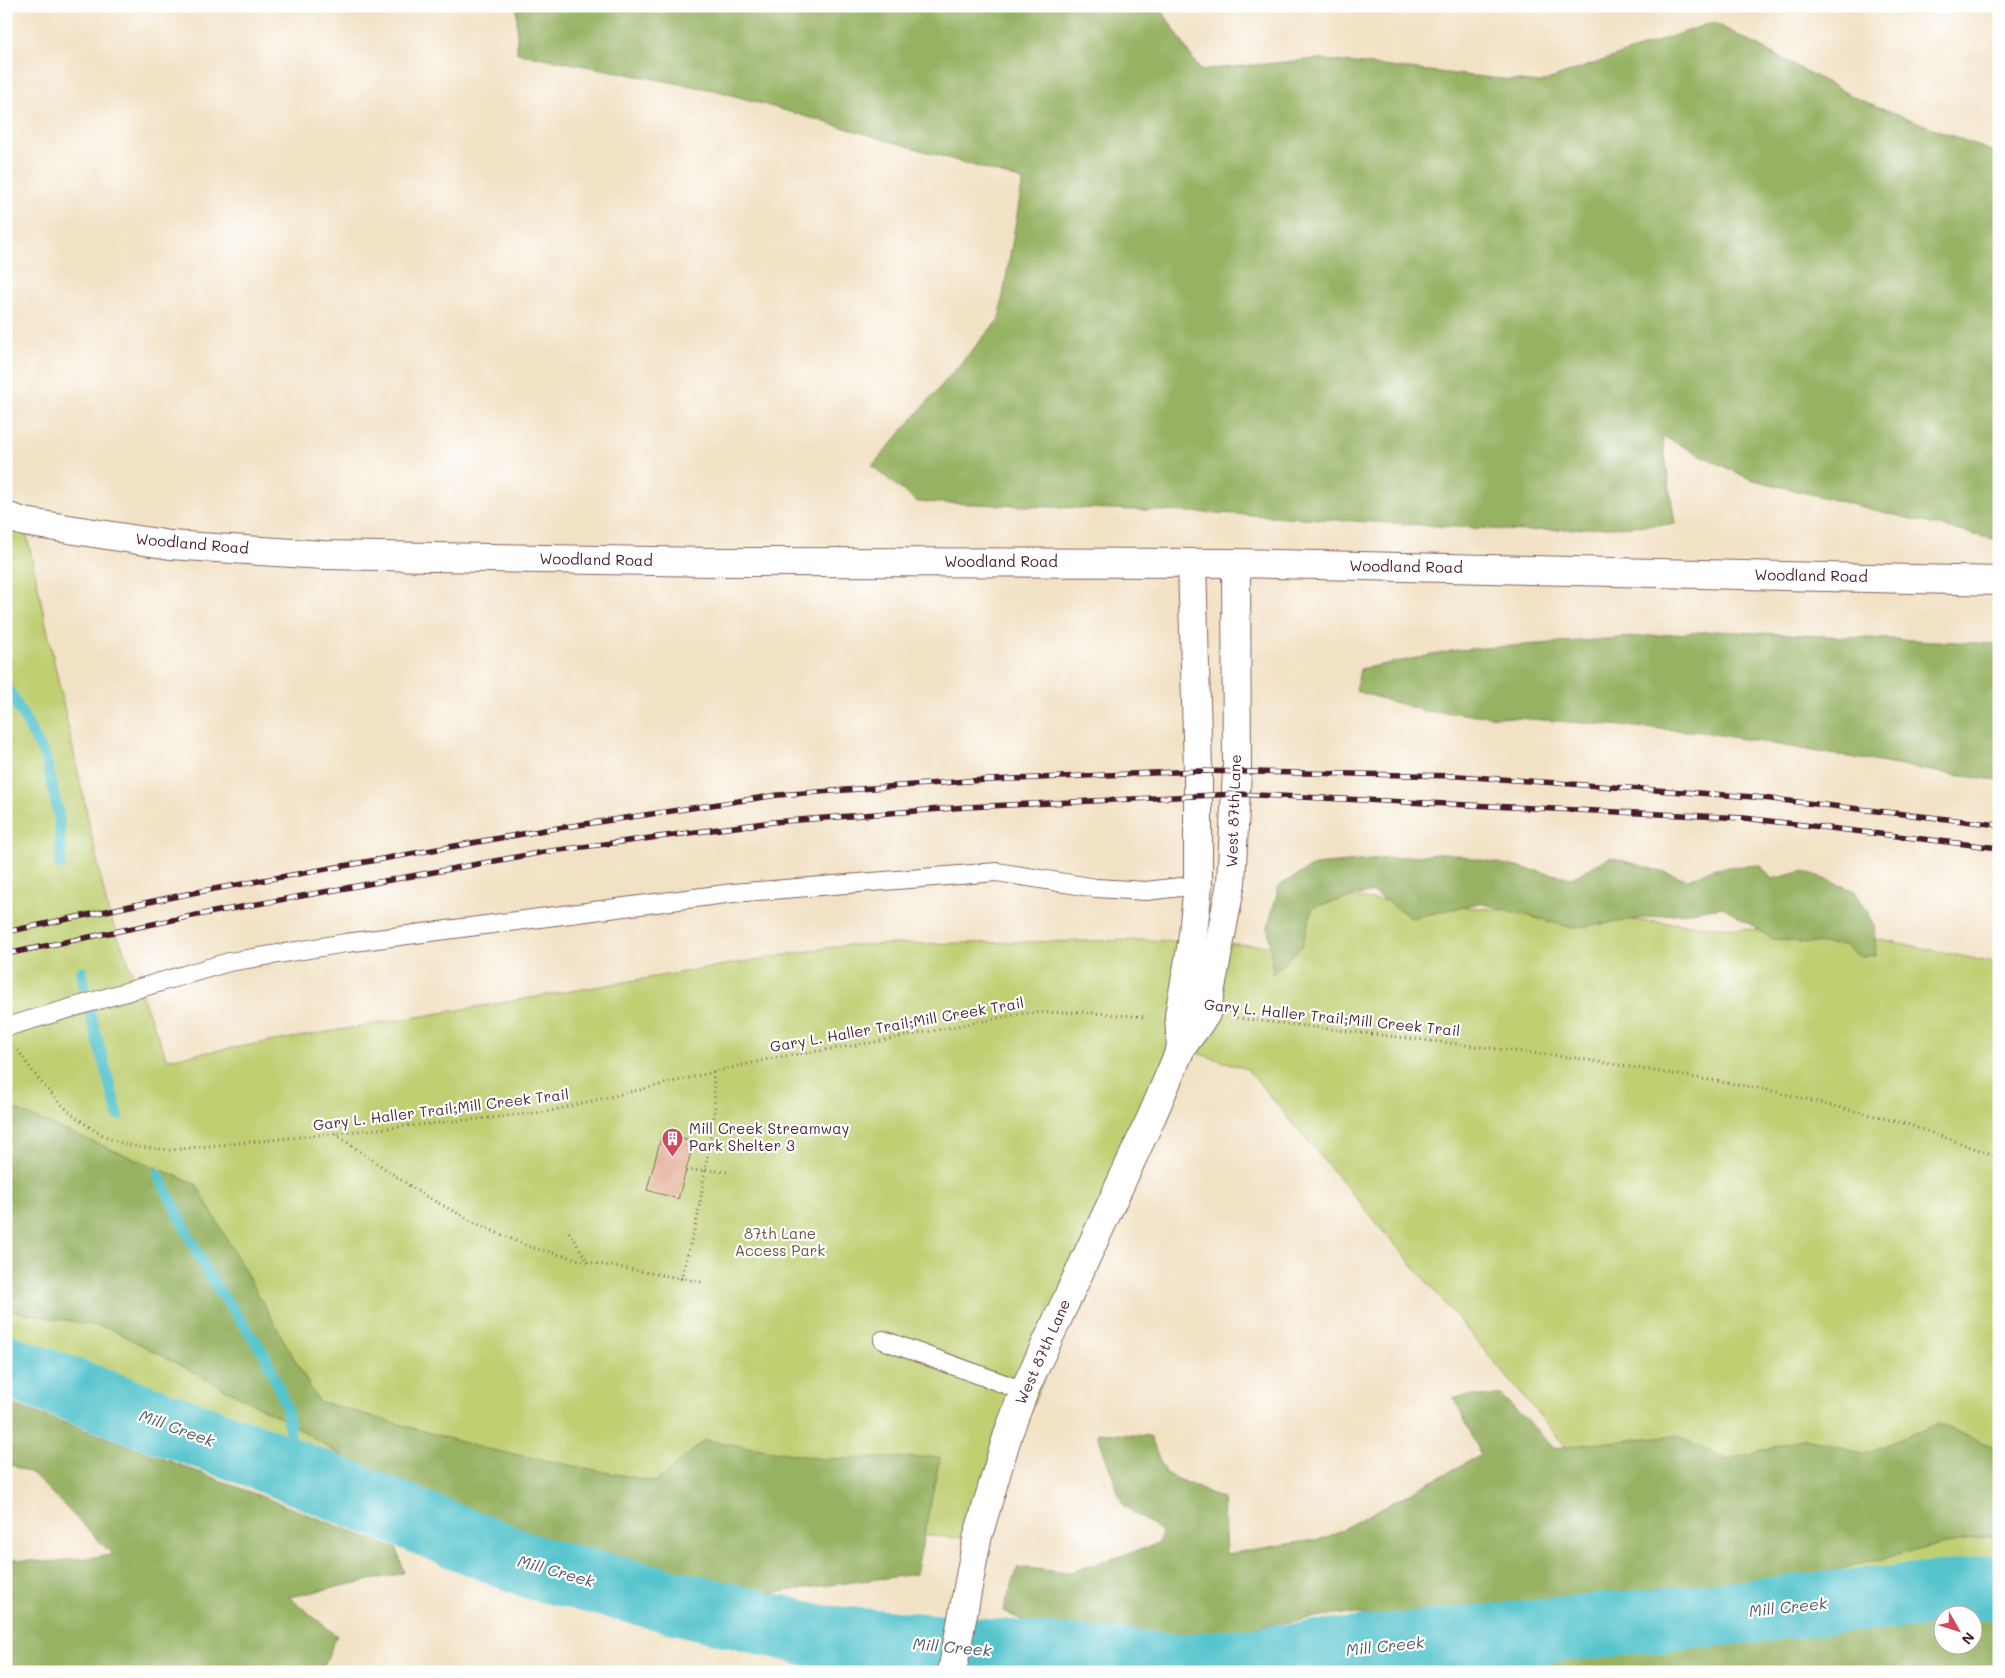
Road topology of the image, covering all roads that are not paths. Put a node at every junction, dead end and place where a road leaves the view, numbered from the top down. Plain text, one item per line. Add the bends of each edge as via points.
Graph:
1 (6, 516) edge
2 (1236, 562) junction
3 (1192, 563) junction
4 (1999, 581) edge
5 (1198, 885) junction
6 (7, 1026) edge
7 (1181, 1048) junction
8 (883, 1340) dead end
9 (1024, 1391) junction
10 (952, 1672) edge

1 - 3 main road, Woodland Road via 24,522 170,545 324,555 709,562
2 - 3 main road, Woodland Road
2 - 4 main road, Woodland Road
2 - 7 main road, West 87th Lane via 1237,771 1231,883 1206,1014
3 - 5 main road, West 87th Lane
5 - 6 lane via 1146,891 1096,888 996,872 733,893 346,943 229,962
5 - 7 main road, West 87th Lane via 1179,1015
7 - 9 main road, West 87th Lane
8 - 9 lane
9 - 10 main road, West 87th Lane via 977,1539

